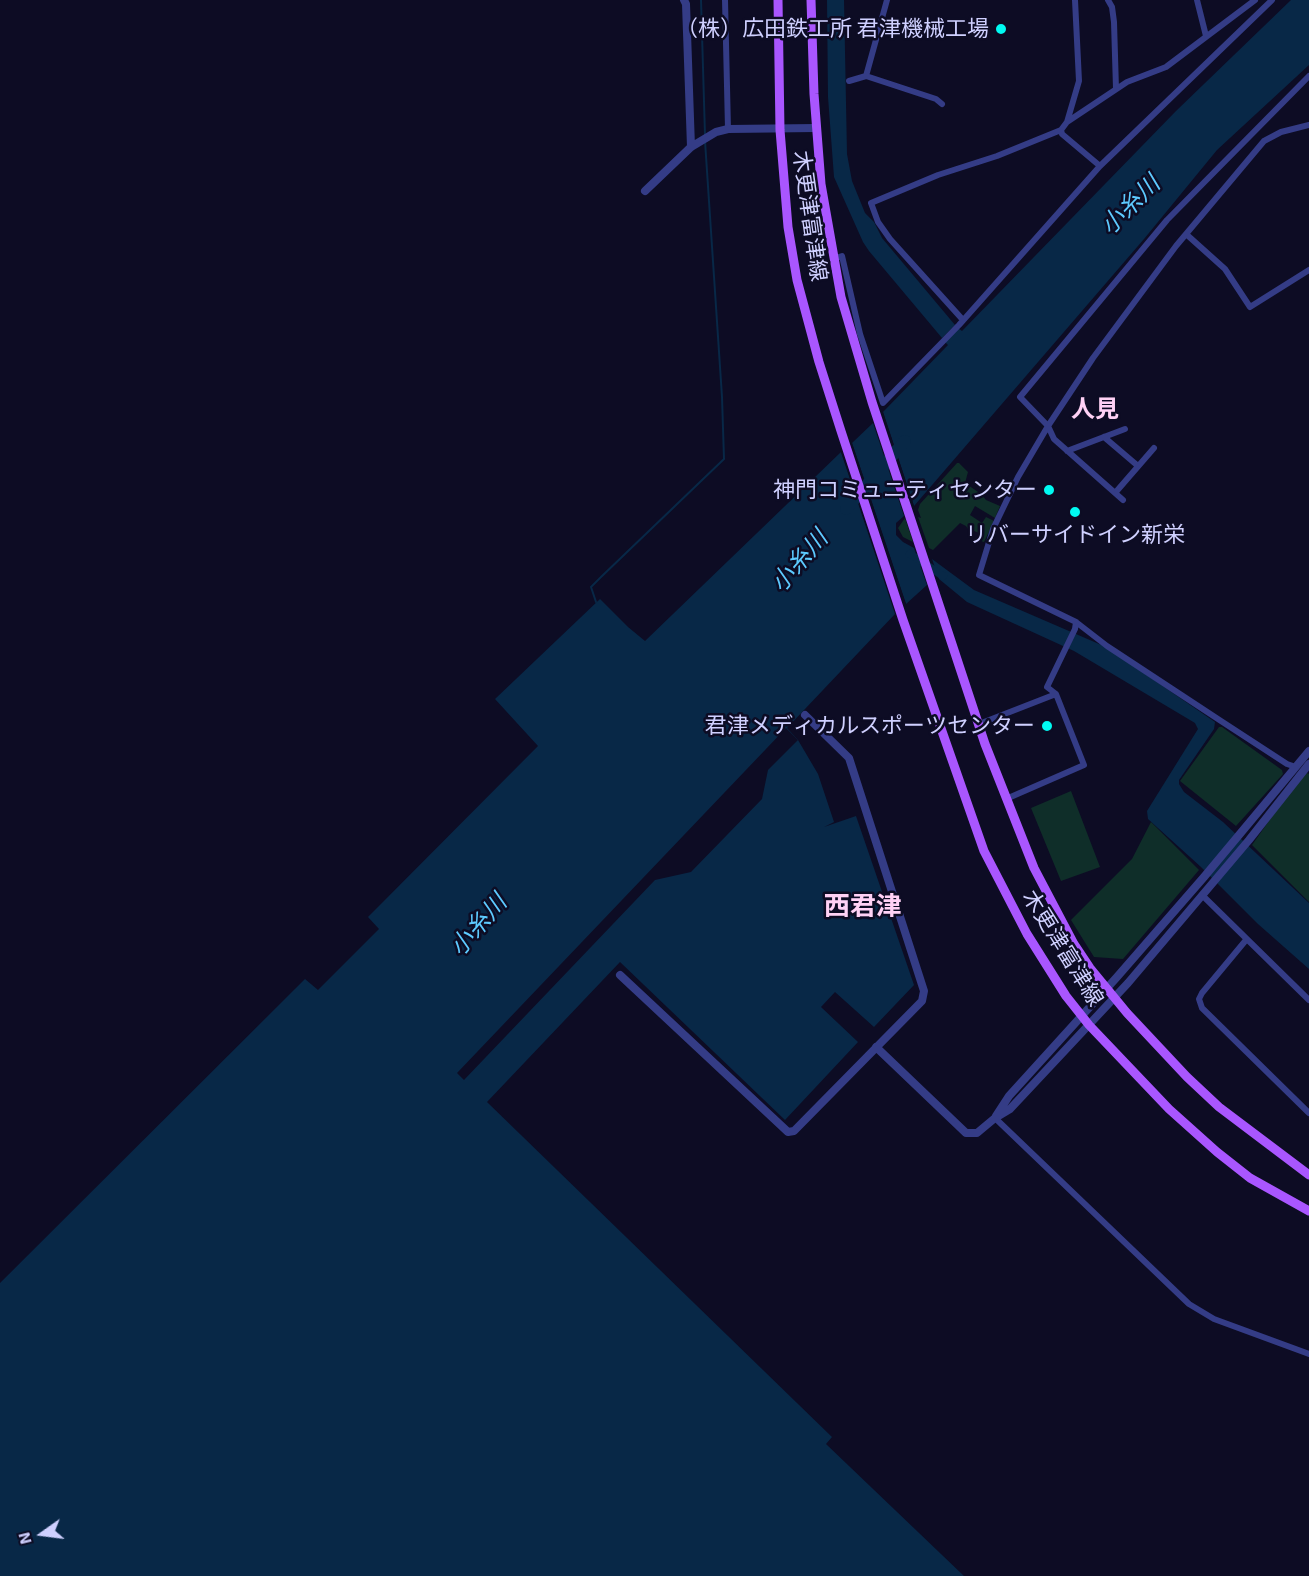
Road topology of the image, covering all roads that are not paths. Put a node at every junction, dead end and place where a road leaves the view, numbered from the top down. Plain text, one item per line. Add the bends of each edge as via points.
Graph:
1 (684, 0) edge
2 (725, 0) edge
3 (778, 0) edge
4 (811, 0) edge
5 (887, 0) edge
6 (1075, 0) edge
7 (1108, 0) edge
8 (1197, 0) edge
9 (1255, 0) edge
10 (1272, 0) edge
11 (1206, 36) junction
12 (866, 76) junction
13 (1309, 76) edge
14 (849, 81) dead end
15 (1116, 89) junction
16 (942, 104) dead end
17 (1067, 123) junction
18 (1309, 125) edge
19 (816, 128) junction
20 (728, 129) junction
21 (780, 130) junction
22 (1061, 130) junction
23 (691, 147) junction
24 (1100, 166) junction
25 (645, 191) dead end
26 (1186, 234) junction
27 (833, 259) junction
28 (1309, 270) edge
29 (961, 322) junction
30 (1048, 426) junction
31 (1125, 429) dead end
32 (1104, 437) junction
33 (1154, 448) dead end
34 (1067, 451) junction
35 (1138, 466) junction
36 (1115, 493) junction
37 (1123, 500) dead end
38 (1075, 626) junction
39 (1056, 694) junction
40 (805, 715) dead end
41 (979, 724) junction
42 (1309, 751) edge
43 (1305, 767) edge
44 (1006, 799) junction
45 (1202, 895) junction
46 (1246, 940) junction
47 (620, 975) dead end
48 (1106, 990) junction
49 (1114, 999) junction
50 (1309, 1000) edge
51 (1082, 1016) junction
52 (1089, 1025) junction
53 (876, 1047) junction
54 (1309, 1113) edge
55 (995, 1118) junction
56 (1309, 1175) edge
57 (1309, 1211) edge
58 (1309, 1354) edge

1 - 23 street
2 - 20 street
3 - 21 main road, 木更津富津線
4 - 19 main road, 木更津富津線
5 - 12 street
6 - 17 street via 1079,81
7 - 15 street via 1114,22
8 - 11 street
9 - 11 street
10 - 24 street
11 - 15 street via 1166,67
12 - 14 street
12 - 16 street
13 - 30 street via 1167,220 1020,397
15 - 17 street
17 - 22 street
18 - 26 street via 1264,141
19 - 21 street
19 - 27 main road, 木更津富津線
20 - 21 street
20 - 23 street
21 - 51 main road, 木更津富津線 via 797,280 819,362 903,620 984,851 1027,934
22 - 24 street
22 - 29 street via 871,203 890,239
23 - 25 street
24 - 29 street
26 - 28 street via 1225,269 1250,307
26 - 30 street via 1092,358
27 - 29 street via 842,256 865,351 883,403
27 - 41 main road, 木更津富津線 via 872,402
30 - 34 street via 1054,440
30 - 38 street via 993,529 979,575
31 - 32 street
32 - 34 street
32 - 35 street
33 - 35 street
34 - 36 street
35 - 36 street
36 - 37 street
38 - 39 street via 1047,687
38 - 43 street via 1287,764
39 - 41 street
39 - 44 street via 1084,765
40 - 53 street via 849,758 924,991 922,1001
41 - 44 main road, 木更津富津線
42 - 43 street
43 - 45 street
43 - 48 street via 1241,833
44 - 48 main road, 木更津富津線 via 1053,906
45 - 46 street
45 - 49 street
46 - 50 street
46 - 54 street via 1202,993 1202,1008
47 - 53 street via 788,1132 794,1131
48 - 49 main road, 木更津富津線
48 - 51 street
49 - 52 street
49 - 56 main road, 木更津富津線 via 1219,1107
51 - 52 main road, 木更津富津線
51 - 55 street via 1009,1096
52 - 55 street via 1010,1109
52 - 57 main road, 木更津富津線 via 1168,1109 1217,1152 1251,1178
53 - 55 street via 966,1133 977,1133
55 - 58 street via 1189,1304 1214,1319

